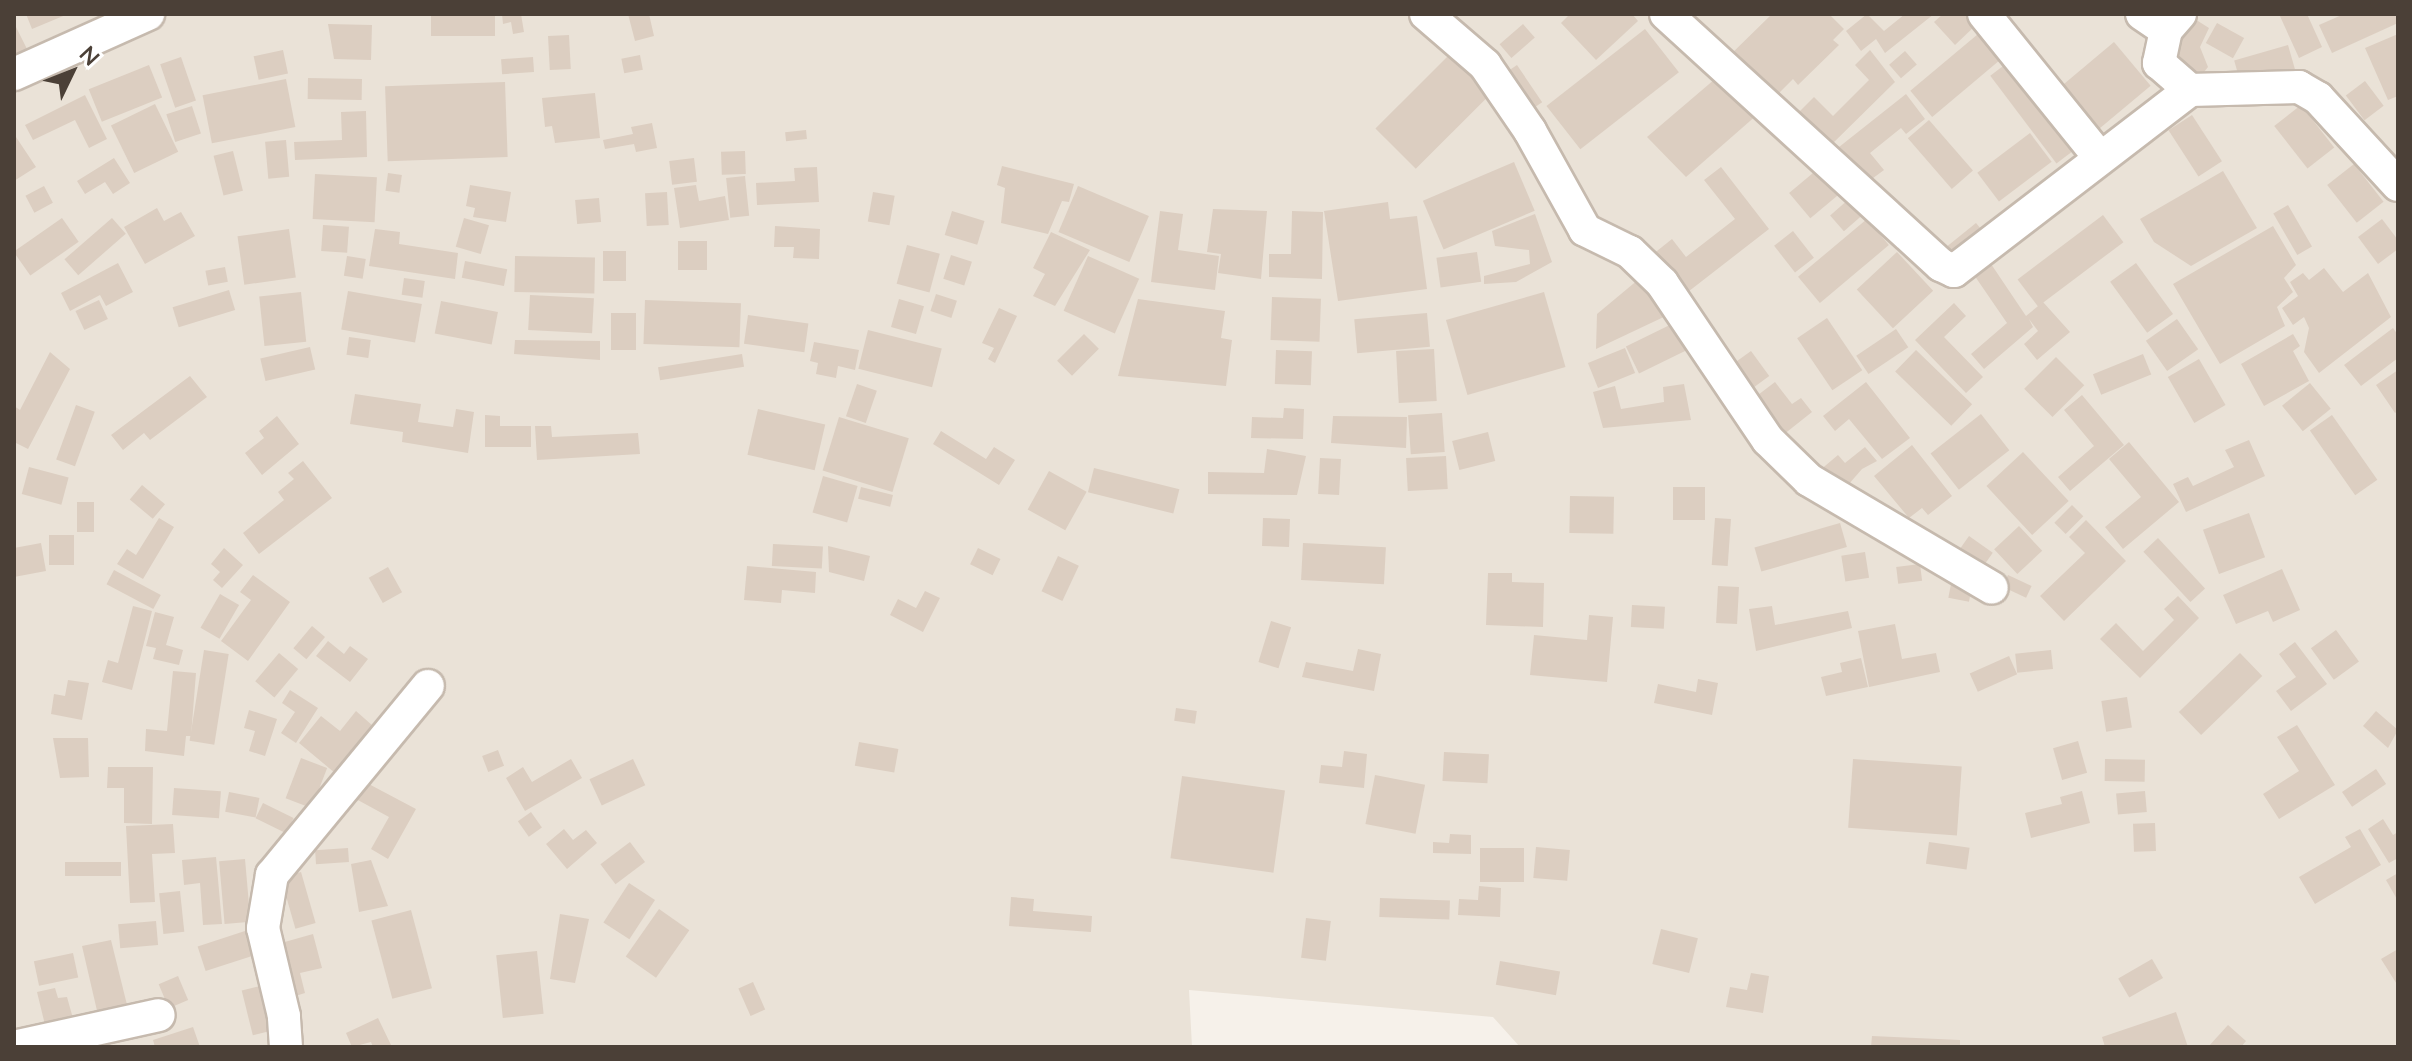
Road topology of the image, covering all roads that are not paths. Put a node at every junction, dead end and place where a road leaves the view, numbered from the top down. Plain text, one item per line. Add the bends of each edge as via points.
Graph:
1 (148, 14) edge
2 (1426, 14) edge
3 (1666, 14) edge
4 (1984, 14) edge
5 (2163, 19) edge
6 (14, 74) edge
7 (2190, 90) junction
8 (2100, 158) junction
9 (2398, 185) edge
10 (1992, 588) dead end
11 (428, 686) dead end
12 (159, 1015) dead end
13 (14, 1047) edge
14 (286, 1047) edge

1 - 6 street
2 - 10 street via 1485,65 1530,131 1585,230 1630,252 1662,283 1778,450 1809,480
3 - 8 street via 1941,265 1954,271
4 - 8 street
5 - 7 street via 2159,63
7 - 8 street
7 - 9 street via 2299,87 2318,98
11 - 14 street via 272,875 263,928
12 - 13 street

